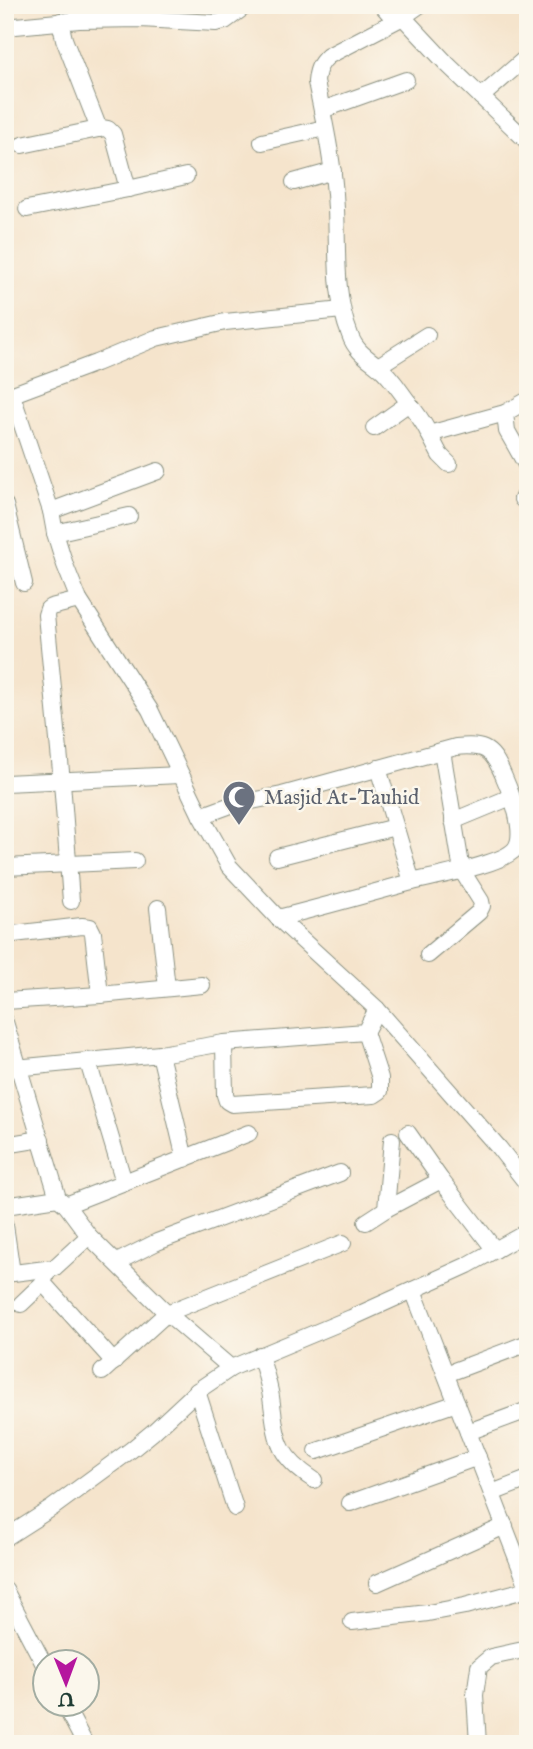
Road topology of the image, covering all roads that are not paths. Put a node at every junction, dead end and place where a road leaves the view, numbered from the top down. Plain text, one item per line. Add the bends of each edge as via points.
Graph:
1 (247, 5) edge
2 (382, 5) edge
3 (421, 5) edge
4 (144, 12) edge
5 (399, 18) junction
6 (60, 21) junction
7 (5, 27) edge
8 (528, 56) edge
9 (406, 80) dead end
10 (481, 97) junction
11 (322, 110) junction
12 (325, 128) junction
13 (99, 129) junction
14 (262, 142) dead end
15 (528, 142) edge
16 (22, 145) dead end
17 (333, 172) junction
18 (186, 176) dead end
19 (294, 182) dead end
20 (128, 190) junction
21 (27, 209) dead end
22 (342, 310) junction
23 (427, 335) dead end
24 (377, 366) junction
25 (9, 396) edge
26 (528, 400) edge
27 (409, 403) junction
28 (505, 413) junction
29 (374, 428) dead end
30 (429, 434) junction
31 (449, 464) dead end
32 (528, 468) edge
33 (158, 471) dead end
34 (5, 505) edge
35 (51, 511) junction
36 (129, 516) dead end
37 (55, 533) junction
38 (23, 583) dead end
39 (79, 600) junction
40 (442, 751) junction
41 (378, 768) junction
42 (180, 775) junction
43 (62, 782) junction
44 (5, 783) edge
45 (511, 797) junction
46 (201, 816) junction
47 (453, 821) junction
48 (395, 827) junction
49 (277, 857) dead end
50 (135, 861) dead end
51 (67, 866) junction
52 (5, 867) edge
53 (462, 871) junction
54 (412, 882) junction
55 (71, 901) dead end
56 (159, 908) dead end
57 (278, 918) junction
58 (5, 935) edge
59 (428, 956) dead end
60 (202, 985) dead end
61 (167, 988) junction
62 (100, 995) junction
63 (5, 1001) edge
64 (376, 1009) junction
65 (5, 1022) edge
66 (365, 1032) junction
67 (224, 1043) junction
68 (160, 1054) junction
69 (88, 1062) junction
70 (11, 1068) edge
71 (249, 1133) dead end
72 (408, 1133) dead end
73 (41, 1139) junction
74 (392, 1140) dead end
75 (5, 1145) edge
76 (185, 1158) junction
77 (340, 1173) dead end
78 (441, 1180) junction
79 (124, 1182) junction
80 (528, 1185) edge
81 (62, 1201) junction
82 (5, 1206) edge
83 (386, 1209) junction
84 (366, 1222) dead end
85 (5, 1225) edge
86 (528, 1230) edge
87 (89, 1236) junction
88 (343, 1243) dead end
89 (495, 1250) junction
90 (117, 1262) junction
91 (9, 1274) edge
92 (45, 1276) junction
93 (413, 1290) junction
94 (20, 1304) dead end
95 (167, 1313) junction
96 (528, 1343) edge
97 (260, 1355) junction
98 (231, 1368) junction
99 (446, 1374) junction
100 (197, 1391) junction
101 (457, 1404) junction
102 (528, 1410) edge
103 (468, 1432) junction
104 (317, 1451) dead end
105 (478, 1457) junction
106 (528, 1479) edge
107 (314, 1480) dead end
108 (492, 1493) junction
109 (350, 1503) dead end
110 (235, 1507) dead end
111 (505, 1526) junction
112 (5, 1538) edge
113 (527, 1581) edge
114 (377, 1583) dead end
115 (5, 1590) edge
116 (352, 1622) dead end
117 (35, 1648) edge
118 (528, 1648) edge
119 (72, 1718) edge
120 (85, 1744) edge
121 (478, 1744) edge

1 - 4 street via 216,23
2 - 5 street
3 - 5 street
4 - 6 street
5 - 10 street
5 - 11 street via 320,63 316,82
6 - 7 street
6 - 13 street
8 - 10 street
9 - 11 street
10 - 15 street
11 - 12 street
12 - 14 street
12 - 17 street
13 - 16 street
13 - 20 street via 113,134
17 - 19 street
17 - 22 street
18 - 20 street
20 - 21 street
22 - 24 street via 358,349
22 - 25 street via 225,322 156,338
23 - 24 street
24 - 27 street
25 - 35 street
26 - 28 street
27 - 29 street
27 - 30 street
28 - 30 street
28 - 32 street via 508,430
30 - 31 street
33 - 35 street
34 - 38 street
35 - 37 street
36 - 37 street
37 - 39 street
39 - 42 street via 150,710
39 - 43 street via 51,607 46,615
40 - 41 street
40 - 45 street via 470,746 489,750
40 - 47 street
41 - 46 street
41 - 48 street
42 - 43 street
42 - 46 street
43 - 44 street
43 - 51 street
45 - 47 street
45 - 53 street via 520,828 515,849
46 - 57 street via 229,866
47 - 53 street
48 - 49 street
48 - 54 street
50 - 51 street
51 - 52 street
51 - 55 street
53 - 54 street
53 - 59 street via 482,906
54 - 57 street
56 - 61 street
57 - 64 street
58 - 62 street via 90,928
60 - 61 street
61 - 62 street
62 - 63 street
64 - 66 street
64 - 80 street
65 - 70 street
66 - 67 street
66 - 67 street via 380,1078 380,1091 374,1095 232,1104 225,1095
67 - 68 street
68 - 69 street
68 - 76 street
69 - 70 street
69 - 79 street
70 - 73 street
71 - 76 street
72 - 78 street
73 - 75 street
73 - 81 street
74 - 83 street
76 - 79 street
77 - 90 street via 157,1242
78 - 83 street
78 - 89 street
79 - 81 street
81 - 82 street
81 - 87 street
83 - 84 street
85 - 91 street
86 - 89 street
87 - 90 street
87 - 92 street
88 - 95 street
89 - 93 street
90 - 95 street
91 - 92 street
92 - 94 street
92 - 95 street via 108,1367
93 - 97 street
93 - 99 street
95 - 98 street
96 - 99 street
97 - 98 street
97 - 107 street via 277,1437 291,1463
98 - 100 street
99 - 101 street
100 - 110 street
100 - 112 street via 131,1450
101 - 103 street
101 - 104 street
102 - 103 street
103 - 105 street
105 - 108 street
105 - 109 street
106 - 108 street
108 - 111 street
111 - 113 street
111 - 114 street
113 - 116 street via 466,1606
115 - 117 street
118 - 121 street via 491,1657 479,1667 475,1695
119 - 120 street

